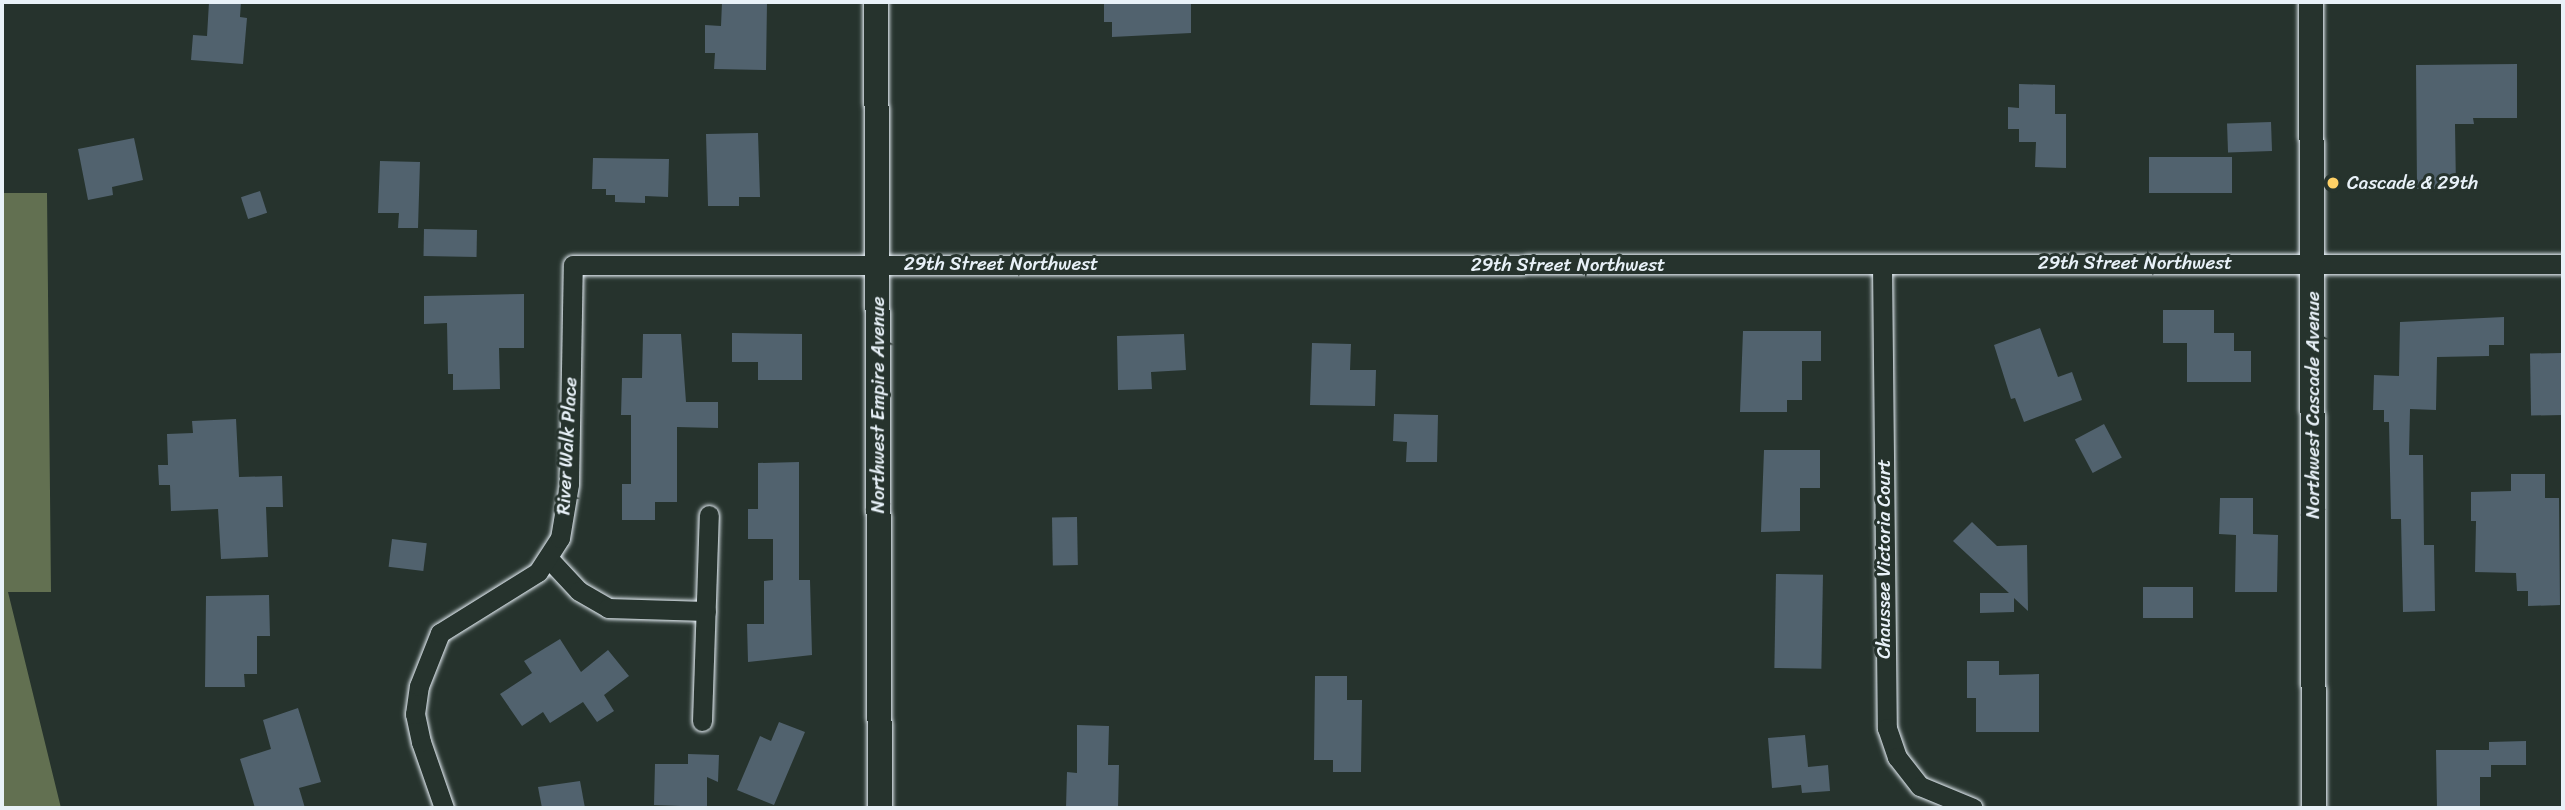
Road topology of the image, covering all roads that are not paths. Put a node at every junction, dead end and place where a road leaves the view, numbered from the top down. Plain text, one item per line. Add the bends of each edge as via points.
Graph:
1 (876, 2) edge
2 (2311, 2) edge
3 (2312, 262) junction
4 (877, 264) junction
5 (2563, 264) edge
6 (573, 265) joint
7 (1882, 265) junction
8 (709, 515) dead end
9 (550, 560) junction
10 (706, 611) junction
11 (702, 721) dead end
12 (444, 808) edge
13 (880, 808) edge
14 (1973, 808) edge
15 (2314, 808) edge

1 - 4 street, Northwest Empire Avenue
2 - 3 street, Northwest Cascade Avenue
3 - 5 street, 29th Street Northwest
3 - 7 street, 29th Street Northwest
3 - 15 street, Northwest Cascade Avenue
4 - 6 street, 29th Street Northwest
4 - 7 street, 29th Street Northwest
4 - 13 street, Northwest Empire Avenue
6 - 9 street, River Walk Place via 567,510
7 - 14 street, Chaussee Victoria Court via 1887,728 1898,757 1920,786
8 - 10 street
9 - 10 street via 579,591 608,608
9 - 12 street via 440,633 427,659 415,714
10 - 11 street

